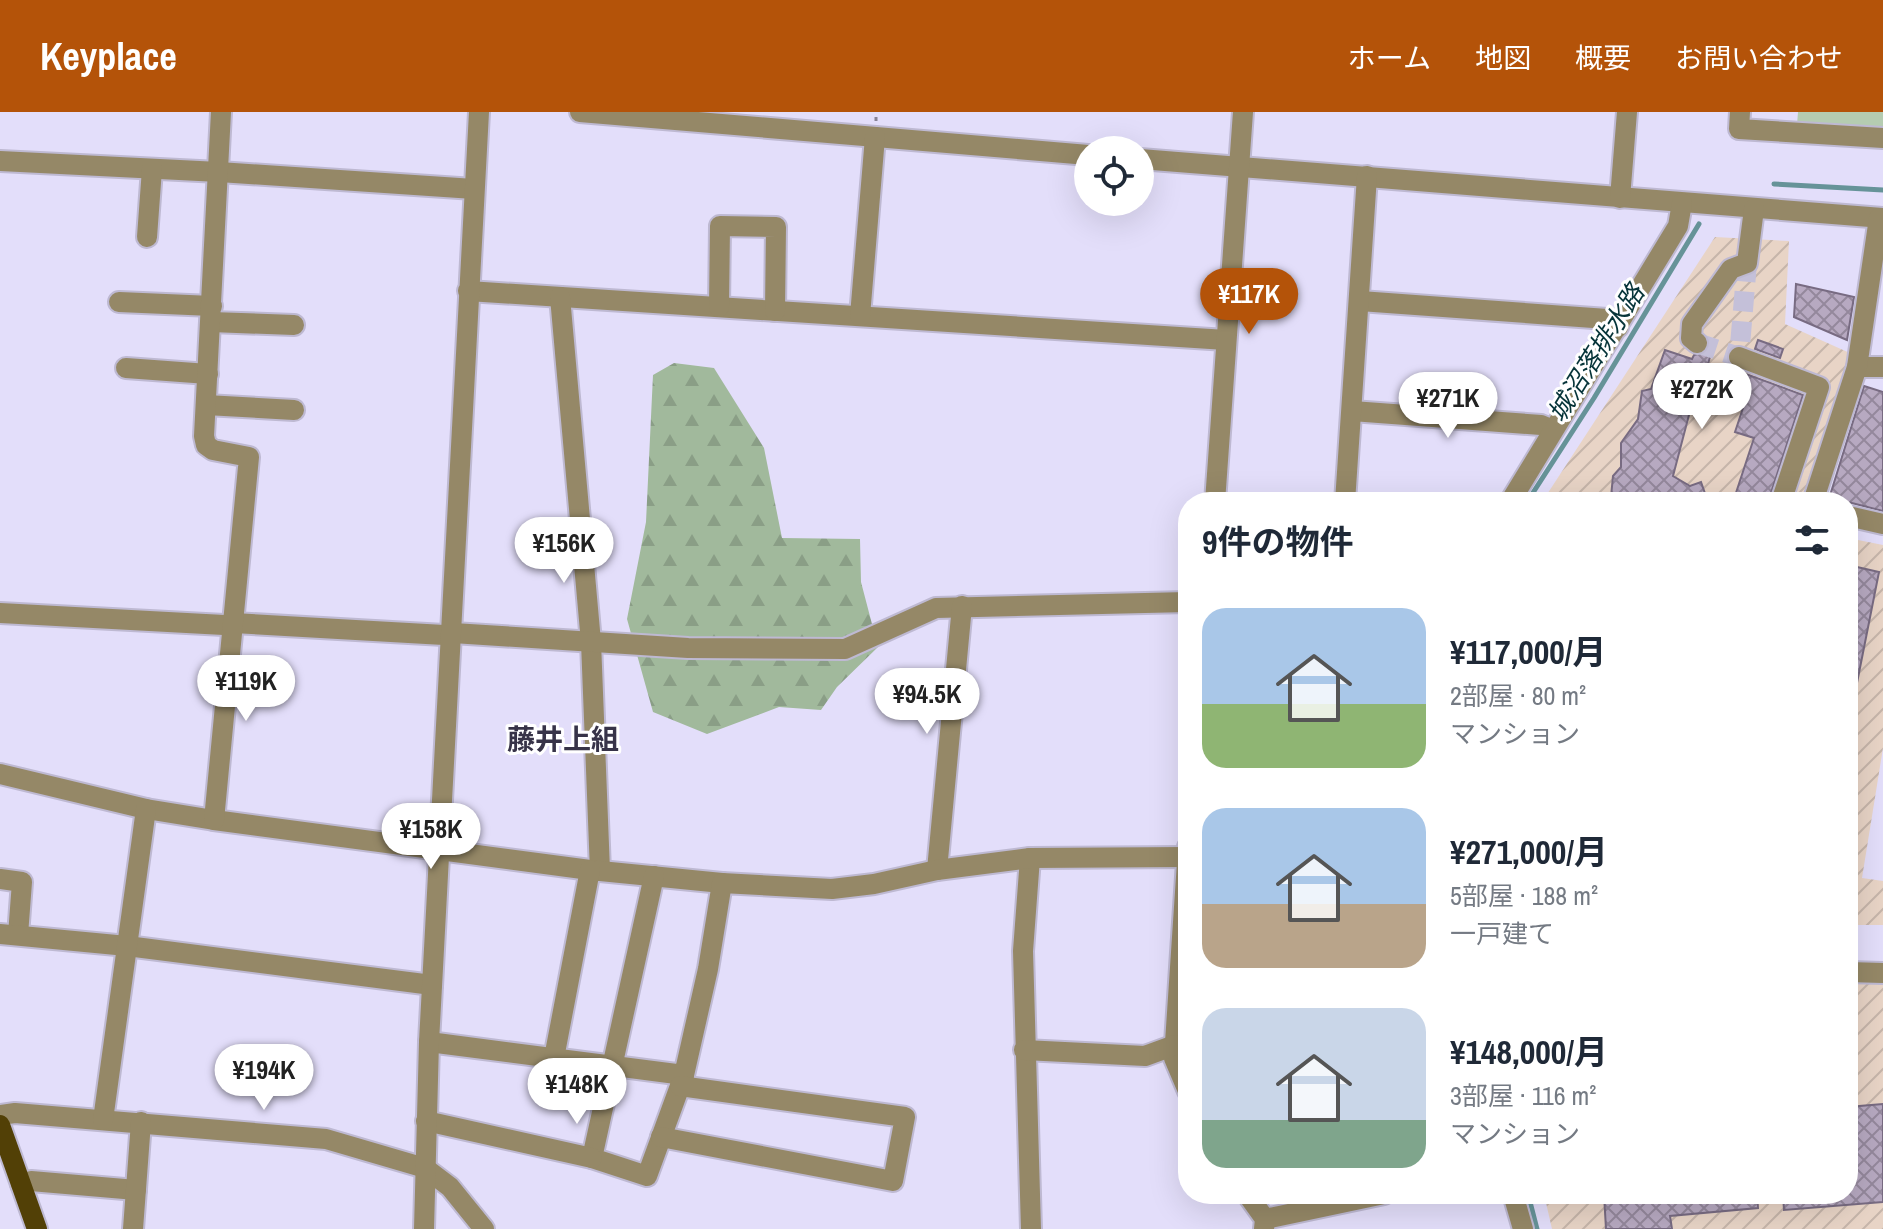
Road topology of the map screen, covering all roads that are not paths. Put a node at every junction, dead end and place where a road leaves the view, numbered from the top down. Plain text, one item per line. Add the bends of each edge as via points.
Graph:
1 (221, 112) edge
2 (479, 112) edge
3 (580, 112) edge
4 (1243, 112) edge
5 (1627, 112) edge
6 (1740, 112) edge
7 (875, 137) junction
8 (1883, 138) edge
9 (1074, 154) edge
10 (1154, 160) edge
11 (0, 161) edge
12 (1238, 167) junction
13 (152, 169) junction
14 (219, 172) junction
15 (1367, 176) junction
16 (474, 189) junction
17 (1620, 198) junction
18 (1682, 203) junction
19 (1754, 209) junction
20 (1881, 218) edge
21 (147, 237) dead end
22 (468, 291) junction
23 (560, 297) junction
24 (1360, 301) junction
25 (119, 302) dead end
26 (719, 307) junction
27 (775, 311) junction
28 (211, 314) junction
29 (860, 316) junction
30 (294, 325) dead end
31 (1618, 327) junction
32 (1226, 340) junction
33 (1697, 343) dead end
34 (1739, 357) dead end
35 (1857, 367) junction
36 (1883, 367) edge
37 (126, 368) dead end
38 (208, 374) junction
39 (206, 405) junction
40 (294, 410) dead end
41 (1352, 411) junction
42 (1553, 430) junction
43 (1216, 492) edge
44 (1346, 492) edge
45 (1516, 492) edge
46 (1784, 492) edge
47 (1816, 492) edge
48 (1858, 518) edge
49 (1883, 524) edge
50 (1178, 602) edge
51 (962, 606) junction
52 (0, 613) edge
53 (234, 623) junction
54 (453, 633) junction
55 (591, 642) junction
56 (0, 774) edge
57 (146, 809) junction
58 (214, 820) junction
59 (439, 850) junction
60 (1178, 852) edge
61 (1030, 858) junction
62 (595, 870) junction
63 (937, 870) junction
64 (654, 876) junction
65 (0, 879) edge
66 (722, 883) junction
67 (9, 935) edge
68 (127, 946) junction
69 (1858, 972) edge
70 (1883, 973) edge
71 (432, 985) junction
72 (1178, 997) edge
73 (429, 1042) junction
74 (1175, 1045) junction
75 (1024, 1050) junction
76 (554, 1058) junction
77 (614, 1066) junction
78 (1178, 1067) edge
79 (682, 1080) junction
80 (0, 1115) edge
81 (103, 1120) junction
82 (426, 1121) junction
83 (141, 1122) junction
84 (0, 1125) edge
85 (661, 1137) junction
86 (592, 1158) junction
87 (425, 1168) junction
88 (21, 1184) junction
89 (136, 1190) junction
90 (1253, 1204) edge
91 (1344, 1204) edge
92 (1516, 1204) edge
93 (1265, 1224) edge
94 (37, 1229) edge
95 (133, 1229) edge
96 (424, 1229) edge
97 (484, 1229) edge
98 (1031, 1229) edge
99 (1523, 1229) edge

1 - 14 street
2 - 16 street
3 - 7 street
4 - 12 street
5 - 17 street
6 - 8 street via 1739,129
7 - 9 street
7 - 29 street
10 - 12 street
11 - 13 street
12 - 15 street
12 - 32 street
13 - 14 street
13 - 21 street
14 - 16 street
14 - 28 street
15 - 17 street
15 - 24 street
16 - 22 street
17 - 18 street
18 - 19 street
18 - 31 street via 1678,226
19 - 20 street
19 - 33 street via 1747,263 1731,269 1692,324 1691,338
20 - 35 street
22 - 23 street
22 - 54 street
23 - 26 street
23 - 55 street
24 - 31 street via 1607,319
24 - 41 street
25 - 28 street
26 - 27 street
26 - 27 street via 720,226 776,227
27 - 29 street
28 - 30 street
28 - 38 street
29 - 32 street
31 - 42 street
32 - 43 street
34 - 46 street via 1819,387
35 - 36 street
35 - 47 street
37 - 38 street
38 - 39 street
39 - 40 street
39 - 53 street via 206,445 249,457
41 - 42 street
41 - 44 street
42 - 45 street
48 - 49 street
50 - 51 street
51 - 55 street via 936,608 845,649
51 - 63 street
52 - 53 street
53 - 54 street
53 - 58 street
54 - 55 street
54 - 59 street
55 - 62 street
56 - 57 street
57 - 58 street
57 - 68 street
58 - 59 street
59 - 62 street
59 - 71 street
60 - 61 street
61 - 63 street
61 - 75 street via 1023,951
62 - 64 street
62 - 76 street
63 - 66 street via 832,889
64 - 66 street
64 - 77 street
65 - 67 street via 22,882
66 - 79 street
67 - 68 street
68 - 71 street
68 - 81 street
69 - 70 street
71 - 73 street
72 - 74 street
73 - 76 street
73 - 82 street
74 - 75 street via 1145,1056
74 - 78 street
75 - 98 street
76 - 77 street
77 - 79 street
77 - 86 street
79 - 85 street
79 - 85 street via 905,1117 893,1181
80 - 81 street
81 - 83 street
82 - 86 street
82 - 87 street
83 - 87 street via 326,1139
83 - 89 street
84 - 88 main road
85 - 86 street via 647,1176
87 - 96 street
87 - 97 street via 450,1187
88 - 89 street
88 - 94 main road
89 - 95 street
90 - 93 street
91 - 93 street
92 - 99 street

